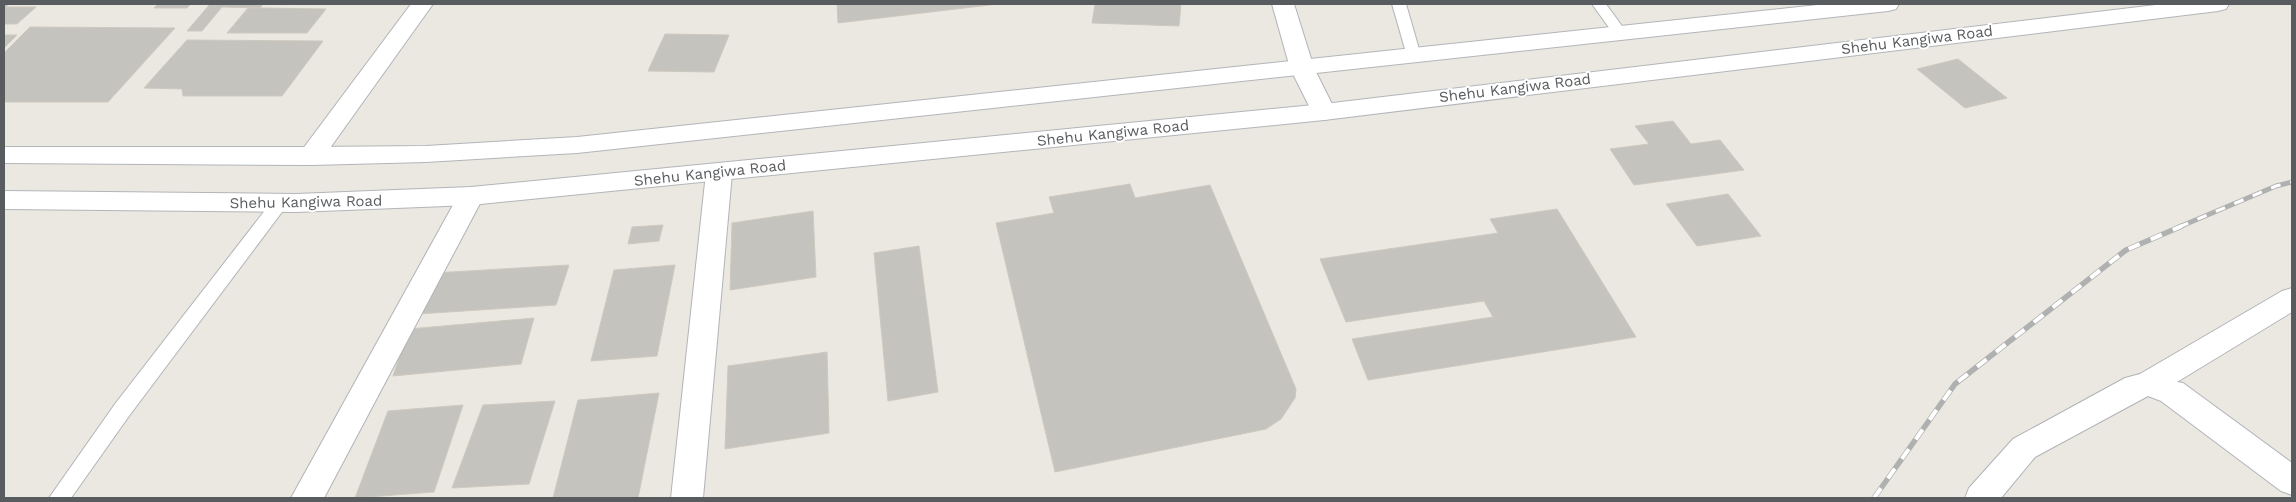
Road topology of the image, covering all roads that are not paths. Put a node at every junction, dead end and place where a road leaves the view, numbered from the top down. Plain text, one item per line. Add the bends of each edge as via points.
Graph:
1 (422, 4) edge
2 (1283, 4) edge
3 (1399, 4) edge
4 (1599, 4) edge
5 (1888, 4) edge
6 (2218, 4) edge
7 (1620, 33) junction
8 (1414, 56) junction
9 (1302, 68) junction
10 (1324, 112) junction
11 (4, 155) edge
12 (311, 156) junction
13 (719, 173) junction
14 (471, 196) junction
15 (4, 200) edge
16 (279, 204) junction
17 (2292, 300) edge
18 (2148, 384) junction
19 (2292, 482) edge
20 (60, 498) edge
21 (307, 498) edge
22 (688, 498) edge
23 (1981, 498) edge

1 - 12 main road
2 - 9 main road
3 - 8 lane
4 - 7 lane
5 - 7 main road
6 - 10 main road, Shehu Kangiwa Road
7 - 8 main road
8 - 9 main road
9 - 10 main road
9 - 12 main road via 577,145 426,154
10 - 13 main road, Shehu Kangiwa Road
11 - 12 main road
13 - 14 main road, Shehu Kangiwa Road
13 - 22 main road
14 - 16 main road, Shehu Kangiwa Road
14 - 21 main road
15 - 16 main road, Shehu Kangiwa Road
16 - 20 lane via 122,410
17 - 18 main road
18 - 19 main road via 2172,392
18 - 23 main road via 2136,387 2024,448

